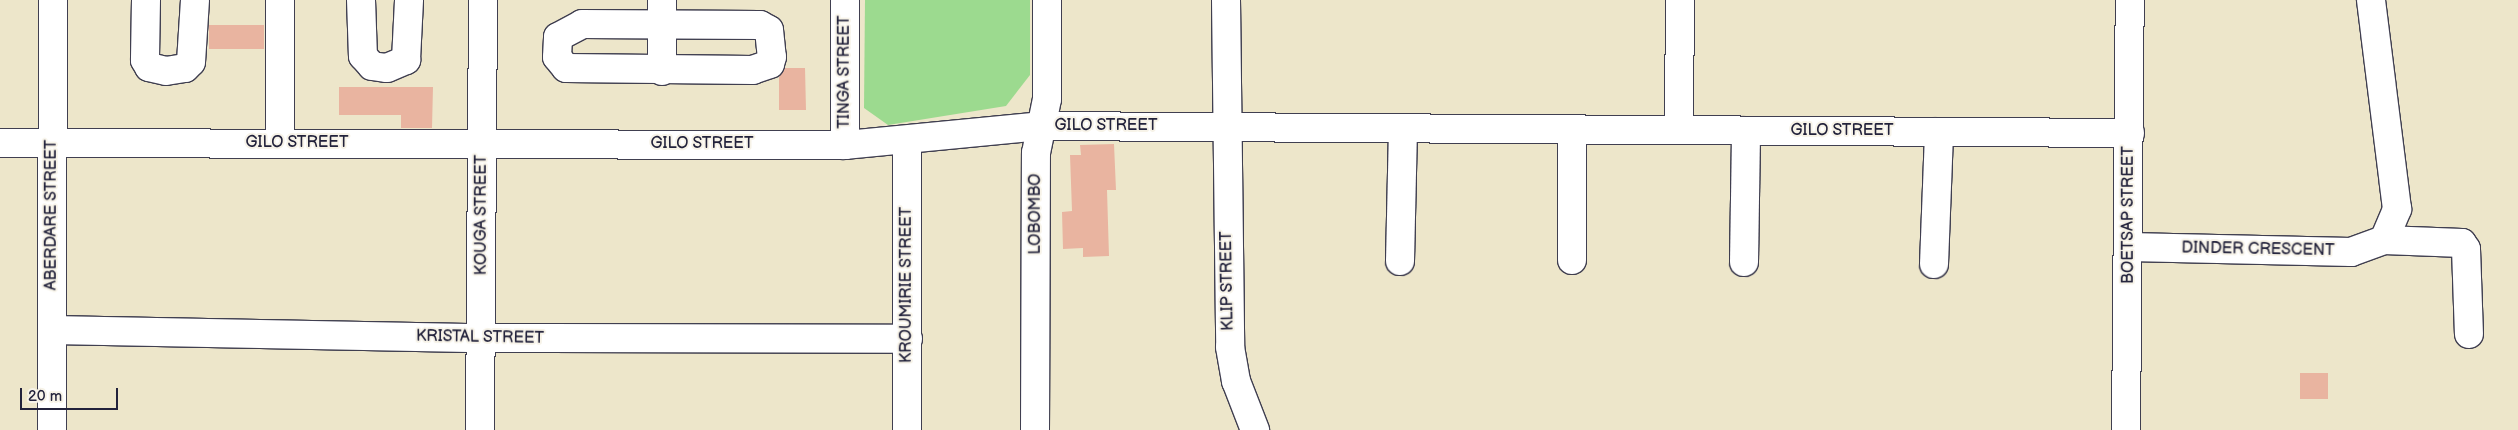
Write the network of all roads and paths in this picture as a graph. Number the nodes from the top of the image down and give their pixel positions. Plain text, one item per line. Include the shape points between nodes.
1 (53, 0) edge
2 (146, 0) edge
3 (195, 0) edge
4 (280, 0) edge
5 (361, 0) edge
6 (409, 0) edge
7 (483, 0) edge
8 (845, 0) edge
9 (1047, 0) edge
10 (1226, 0) edge
11 (1680, 0) edge
12 (2130, 0) edge
13 (2371, 0) edge
14 (662, 13) edge
15 (662, 71) junction
16 (1042, 126) junction
17 (1226, 127) junction
18 (1403, 128) junction
19 (1572, 130) junction
20 (1679, 130) junction
21 (1746, 131) junction
22 (1938, 132) junction
23 (2130, 133) junction
24 (906, 140) junction
25 (52, 142) junction
26 (0, 143) edge
27 (280, 143) junction
28 (482, 144) junction
29 (845, 145) junction
30 (2384, 240) junction
31 (2129, 247) junction
32 (1572, 260) dead end
33 (1400, 262) dead end
34 (1744, 262) dead end
35 (1934, 264) dead end
36 (52, 330) junction
37 (2469, 334) dead end
38 (481, 338) junction
39 (908, 339) junction
40 (52, 430) edge
41 (480, 430) edge
42 (907, 430) edge
43 (1035, 430) edge
44 (1255, 430) edge
45 (2126, 430) edge

1 - 25 street, ABERDARE STREET
2 - 3 street via 145,60 148,67 166,71 185,68 191,62
4 - 27 street
5 - 6 street via 363,56 372,66 387,68 406,60
7 - 28 street, KOUGA STREET
8 - 29 street, TINGA STREET
9 - 16 street, LOBOMBO via 1047,99
10 - 17 street, KLIP STREET
11 - 20 street
12 - 23 street, BOETSAP STREET
13 - 30 street via 2397,209
14 - 15 street
14 - 15 street via 572,26 558,37 556,47 566,68
14 - 15 street via 760,25 769,30 773,48 770,64 763,68
16 - 17 street, GILO STREET
16 - 24 street, GILO STREET
16 - 43 street, LOBOMBO via 1036,153
17 - 18 street, GILO STREET
17 - 44 street, KLIP STREET via 1230,347 1236,381
18 - 19 street, GILO STREET
18 - 33 street
19 - 20 street, GILO STREET
19 - 32 street
20 - 21 street, GILO STREET
21 - 22 street, GILO STREET
21 - 34 street
22 - 23 street, GILO STREET
22 - 35 street
23 - 31 street, BOETSAP STREET
24 - 29 street, GILO STREET
24 - 39 street, KROUMIRIE STREET
25 - 26 street, GILO STREET
25 - 27 street, GILO STREET
25 - 36 street, ABERDARE STREET
27 - 28 street, GILO STREET
28 - 29 street, GILO STREET
28 - 38 street, KOUGA STREET
30 - 31 street, DINDER CRESCENT via 2351,252
30 - 37 street, DINDER CRESCENT via 2462,243
31 - 45 street, BOETSAP STREET
36 - 38 street, KRISTAL STREET
36 - 40 street, ABERDARE STREET
38 - 39 street, KRISTAL STREET
38 - 41 street, KOUGA STREET
39 - 42 street, KROUMIRIE STREET

